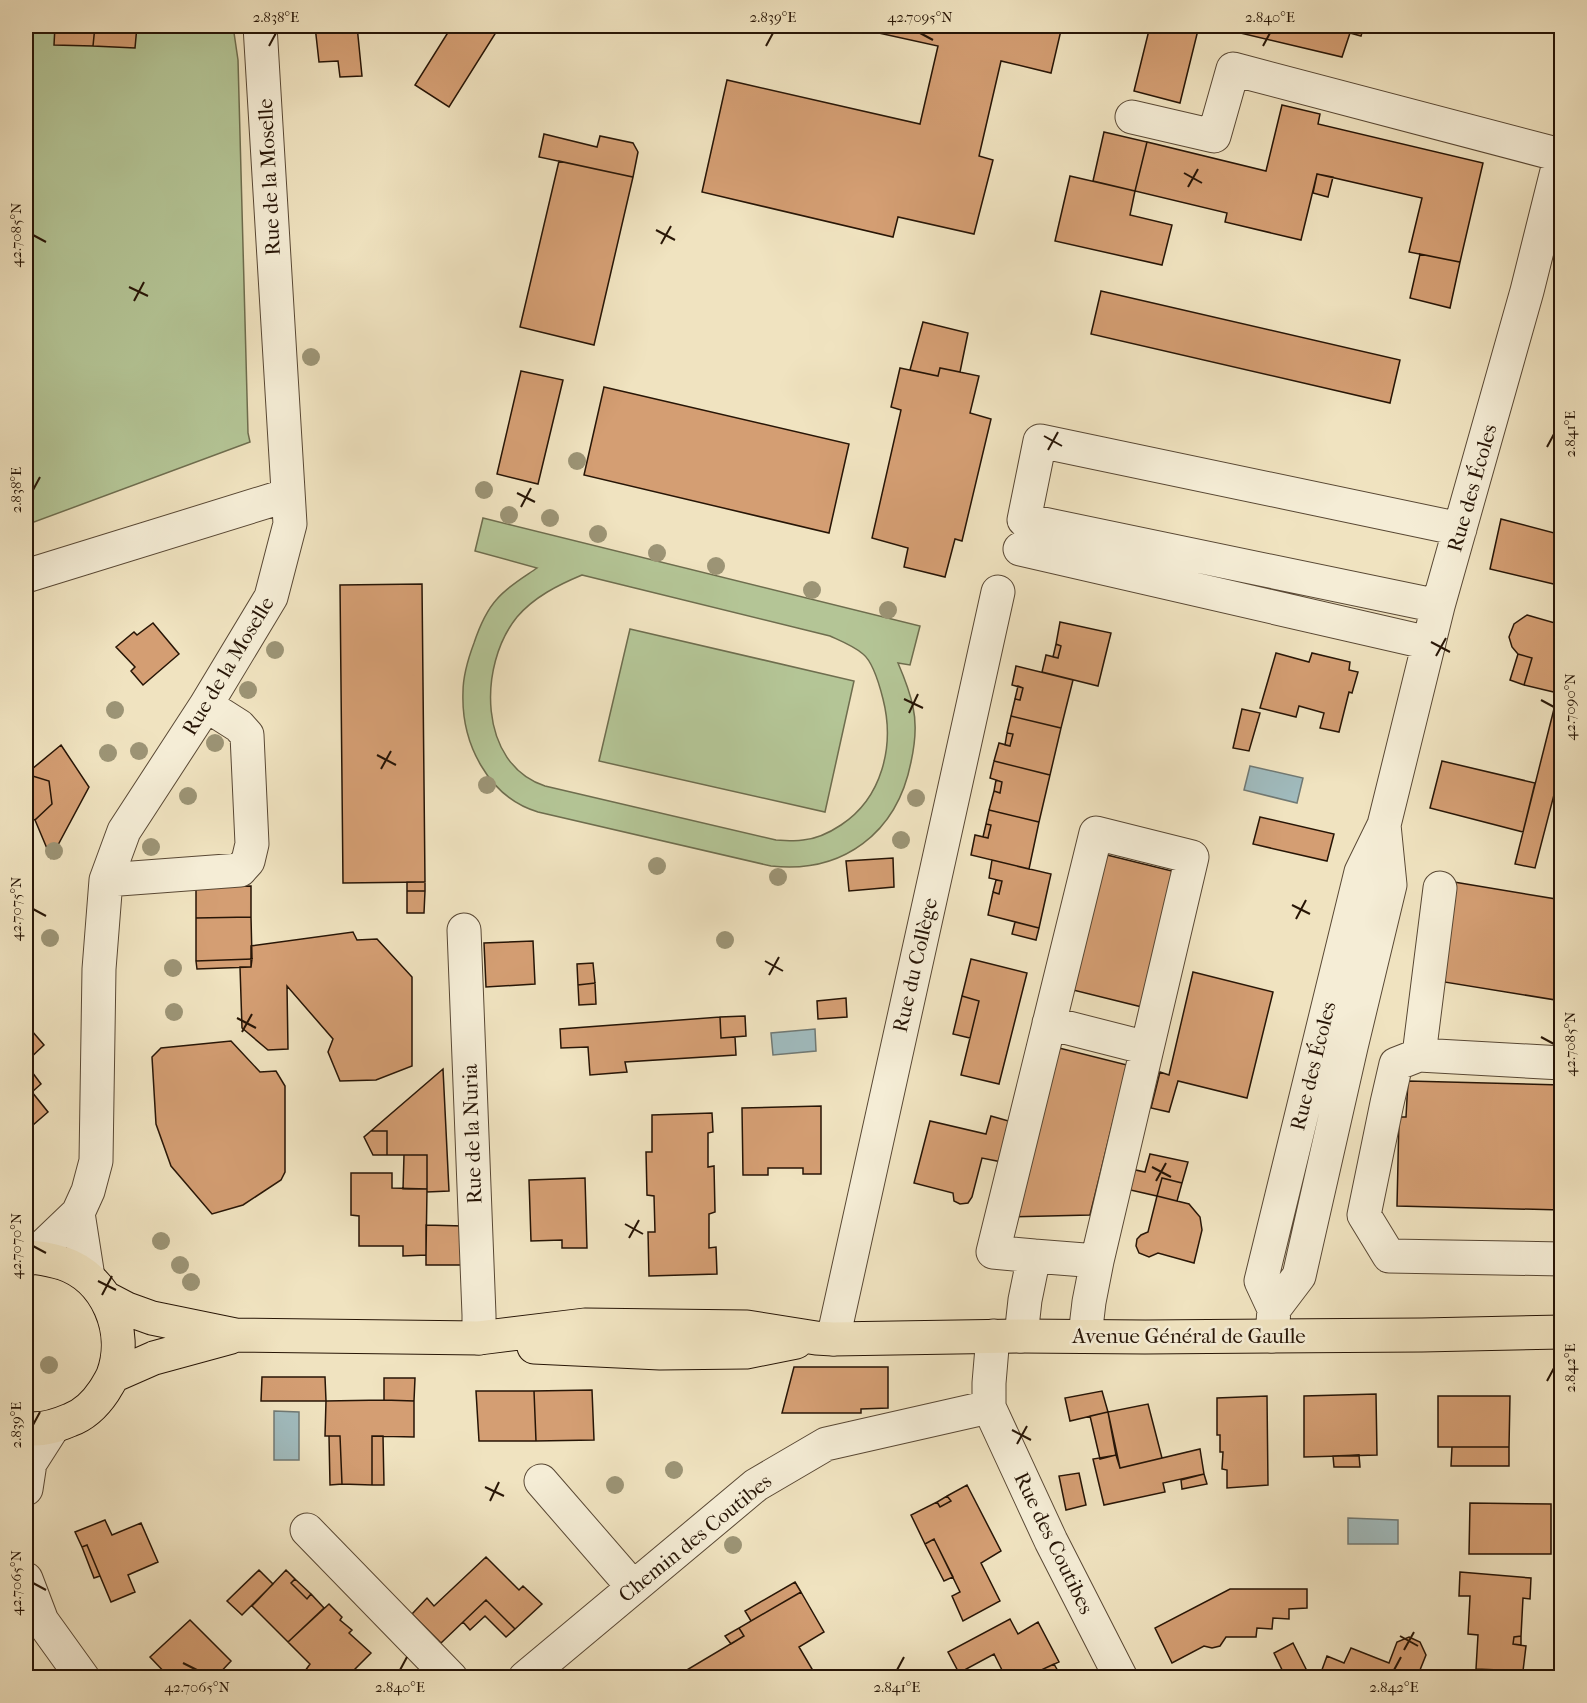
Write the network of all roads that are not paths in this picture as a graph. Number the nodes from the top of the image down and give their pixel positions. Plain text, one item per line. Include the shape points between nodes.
1 (260, 26) edge
2 (1132, 117) dead end
3 (1560, 161) edge
4 (1548, 263) edge
5 (288, 495) junction
6 (1460, 529) junction
7 (1020, 549) dead end
8 (26, 576) edge
9 (998, 592) dead end
10 (1438, 606) junction
11 (1429, 643) junction
12 (206, 705) junction
13 (1384, 825) junction
14 (106, 880) junction
15 (1440, 888) dead end
16 (464, 930) dead end
17 (1049, 1023) junction
18 (1350, 1047) junction
19 (1147, 1048) junction
20 (1408, 1060) junction
21 (1562, 1063) edge
22 (78, 1213) junction
23 (1034, 1256) junction
24 (28, 1258) edge
25 (1562, 1259) edge
26 (1097, 1261) junction
27 (97, 1288) junction
28 (1273, 1322) junction
29 (1562, 1332) edge
30 (235, 1335) junction
31 (1007, 1336) junction
32 (1085, 1336) junction
33 (479, 1338) junction
34 (824, 1338) junction
35 (113, 1376) junction
36 (989, 1407) junction
37 (39, 1427) edge
38 (541, 1481) dead end
39 (26, 1489) edge
40 (307, 1530) dead end
41 (26, 1579) edge
42 (633, 1587) junction
43 (83, 1677) edge
44 (452, 1677) edge
45 (525, 1677) edge
46 (1121, 1677) edge

1 - 5 street, Rue de la Moselle
2 - 3 street via 1214,136 1233,69
3 - 4 street, Rue des Écoles
4 - 6 street, Rue des Écoles
5 - 8 street
5 - 12 street, Rue de la Moselle via 290,524 271,597
6 - 10 street, Rue des Écoles
6 - 10 street via 1040,441 1024,520
7 - 11 street
9 - 34 street, Rue du Collège
10 - 11 street, Rue des Écoles
11 - 13 street, Rue des Écoles
12 - 14 street, Rue de la Moselle via 124,831
12 - 14 street via 247,735 252,844 249,861 240,870
13 - 18 street, Rue des Écoles via 1390,885
13 - 28 street, Rue des Écoles via 1361,872 1261,1281
14 - 22 street, Rue de la Moselle via 99,969 96,1161
15 - 20 street
16 - 33 street, Rue de la Nuria
17 - 19 street
17 - 19 street via 1096,834 1192,857
17 - 23 street via 993,1252
18 - 20 street
18 - 28 street, Rue des Écoles via 1299,1276
19 - 26 street
20 - 21 street
20 - 25 street via 1364,1215 1389,1256
22 - 24 street, Rue de la Moselle
22 - 27 street
23 - 26 street
23 - 31 street, Rue des Coutibes via 1025,1300
24 - 27 main road, Avenue Général de Gaulle via 71,1266
26 - 32 street
27 - 30 main road, Avenue Général de Gaulle via 127,1309 152,1318
27 - 35 main road via 117,1322 119,1350
28 - 29 main road, Avenue Général de Gaulle via 1422,1335
28 - 32 main road, Avenue Général de Gaulle via 1145,1337
30 - 33 main road, Avenue Général de Gaulle
30 - 35 main road, Avenue Général de Gaulle via 154,1358
31 - 32 main road, Avenue Général de Gaulle
31 - 34 main road, Avenue Général de Gaulle
31 - 36 street, Rue des Coutibes via 989,1383
33 - 34 main road, Avenue Général de Gaulle via 522,1347 660,1353 746,1352
35 - 37 main road via 99,1399 79,1417
36 - 42 street, Chemin des Coutibes via 826,1444 756,1485
36 - 46 street, Rue des Coutibes via 1051,1541
37 - 39 street
38 - 42 street
40 - 44 street
41 - 43 street via 42,1621
42 - 45 street, Chemin des Coutibes

